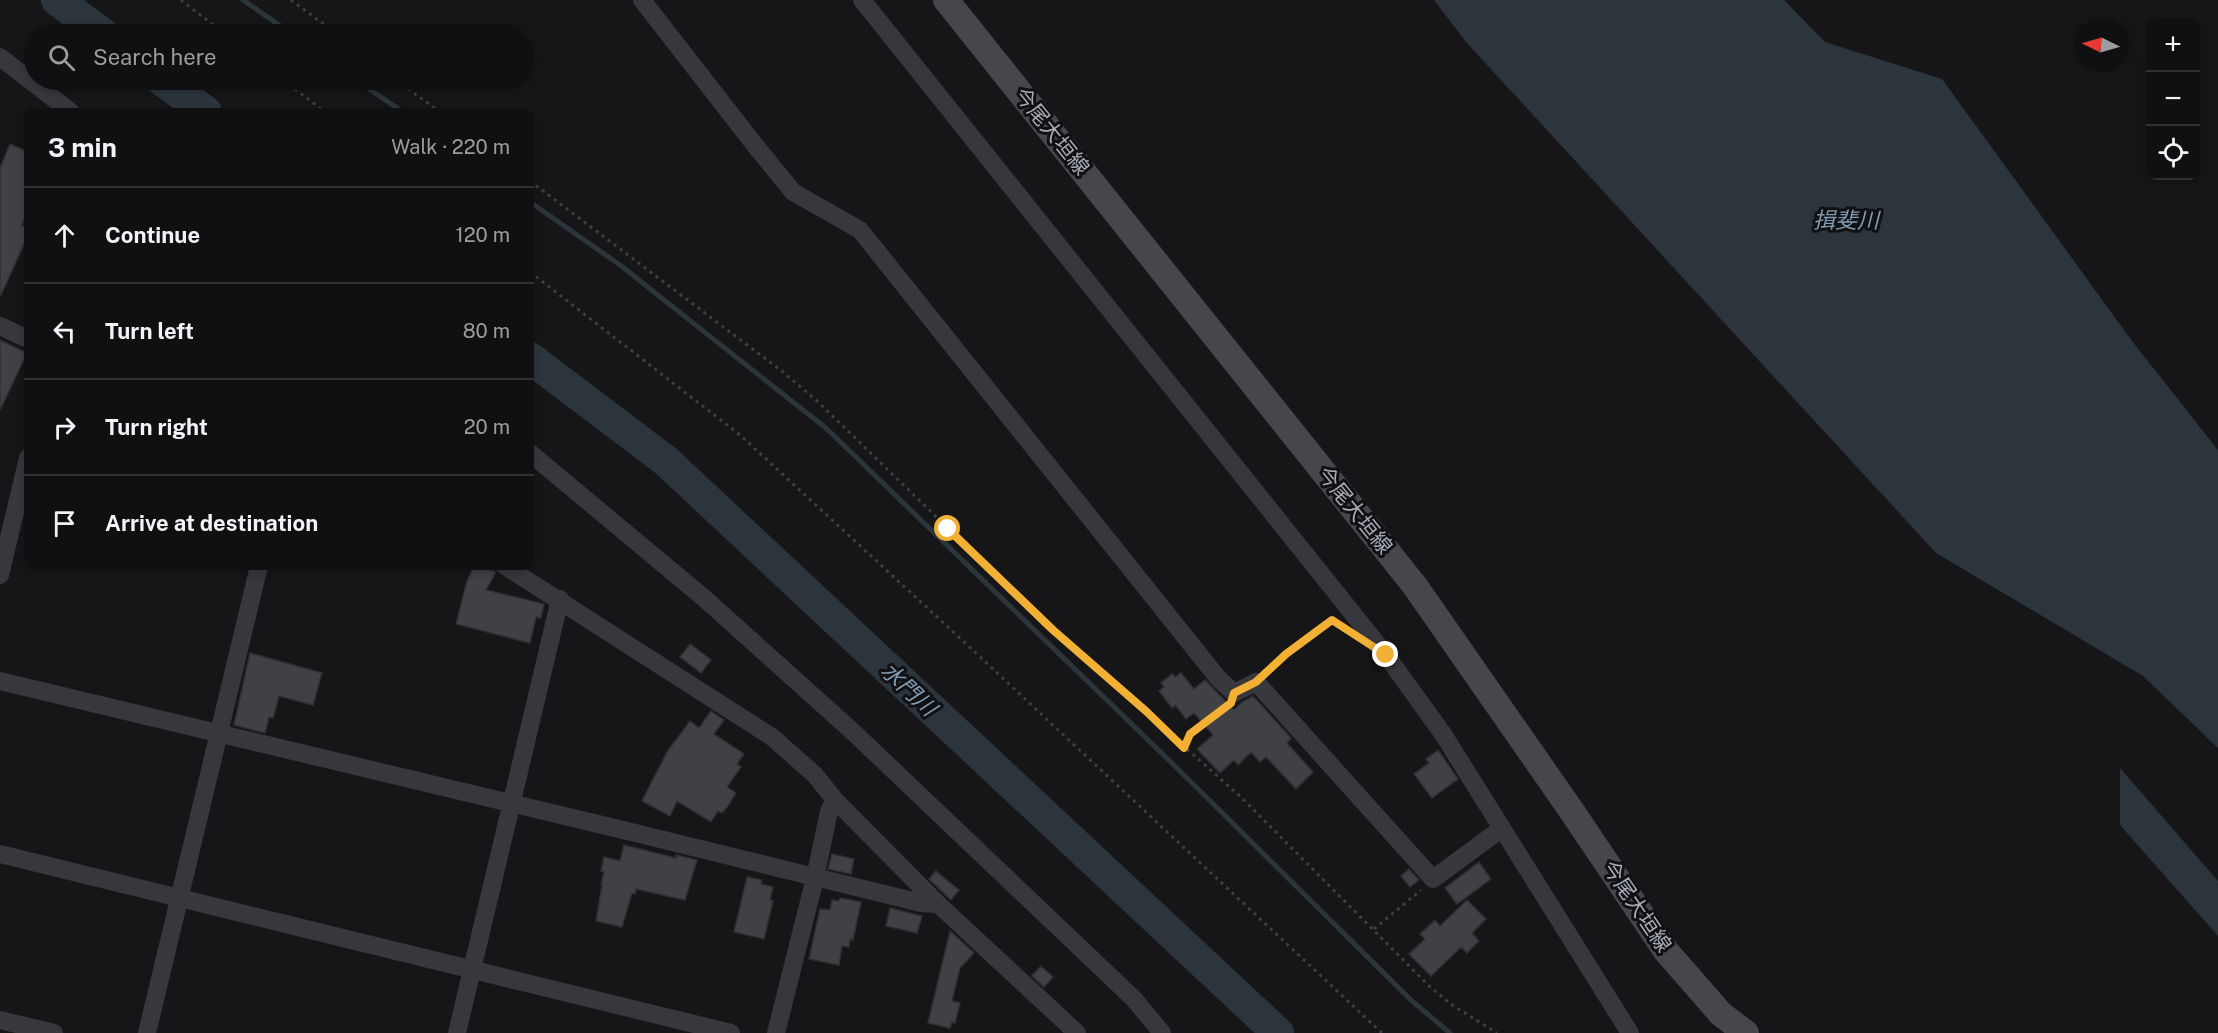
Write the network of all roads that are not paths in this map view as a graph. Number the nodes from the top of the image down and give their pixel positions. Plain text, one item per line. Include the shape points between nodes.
1 (642, 0) edge
2 (862, 0) edge
3 (946, 0) edge
4 (0, 57) edge
5 (24, 76) edge
6 (43, 90) edge
7 (66, 108) edge
8 (0, 326) edge
9 (24, 337) edge
10 (534, 456) edge
11 (24, 468) edge
12 (7, 513) edge
13 (258, 570) edge
14 (512, 570) edge
15 (0, 575) edge
16 (560, 599) junction
17 (0, 681) edge
18 (219, 734) junction
19 (835, 800) junction
20 (511, 802) junction
21 (1501, 829) junction
22 (0, 854) edge
23 (815, 878) junction
24 (180, 897) junction
25 (938, 904) junction
26 (472, 970) junction
27 (0, 1020) edge
28 (54, 1033) edge
29 (147, 1033) edge
30 (457, 1033) edge
31 (732, 1033) edge
32 (776, 1033) edge
33 (1077, 1033) edge
34 (1162, 1033) edge
35 (1630, 1033) edge
36 (1746, 1033) edge

1 - 21 street via 793,192 860,230 1211,670 1234,693 1256,682 1433,879
2 - 21 street via 1386,655 1443,734
3 - 36 main road, 今尾大垣線 via 1415,585 1666,951 1721,1014
4 - 5 street
6 - 7 street
8 - 9 street
10 - 34 street via 704,598 851,730 1134,999
11 - 12 street
12 - 15 street
13 - 18 street
14 - 16 street
16 - 19 street via 772,737 815,775
16 - 20 street
17 - 18 street
18 - 20 street
18 - 24 street
19 - 23 street
19 - 25 street
20 - 23 street
20 - 26 street
21 - 35 street
22 - 24 street
23 - 25 street
23 - 32 street
24 - 26 street
24 - 29 street
25 - 33 street
26 - 30 street
26 - 31 street
27 - 28 street

